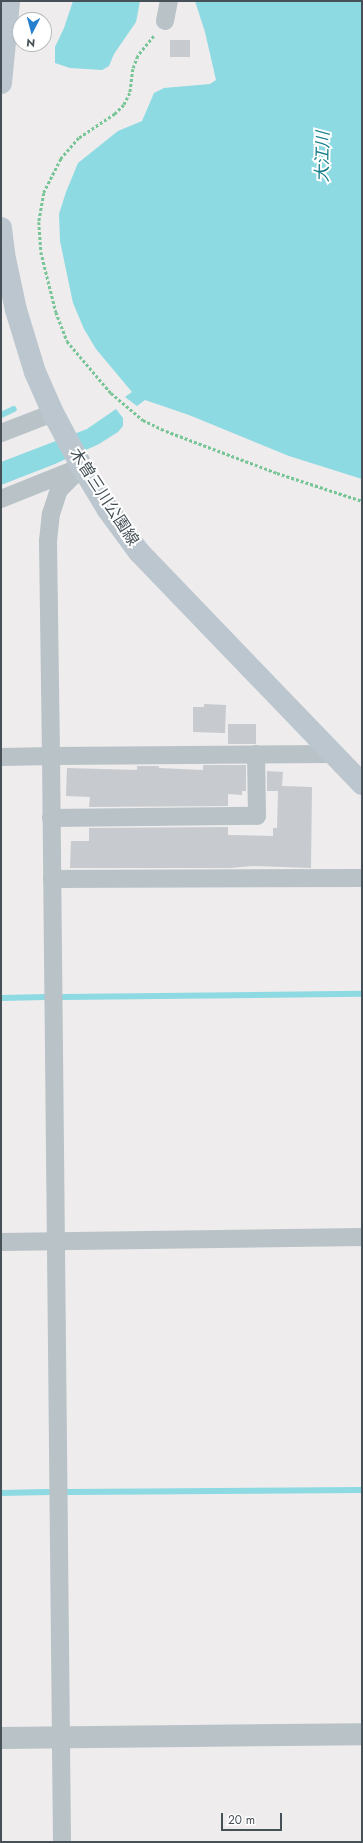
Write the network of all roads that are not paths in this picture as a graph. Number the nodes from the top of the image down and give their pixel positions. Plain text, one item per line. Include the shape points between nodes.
1 (9, 1) edge
2 (169, 1) edge
3 (165, 21) road end
4 (1, 83) edge
5 (1, 228) edge
6 (58, 422) junction
7 (21, 426) junction
8 (1, 433) edge
9 (1, 444) edge
10 (80, 463) junction
11 (1, 499) edge
12 (256, 754) junction
13 (333, 754) junction
14 (51, 756) junction
15 (1, 757) edge
16 (362, 784) edge
17 (51, 818) junction
18 (362, 878) edge
19 (52, 879) junction
20 (362, 1237) edge
21 (1, 1242) edge
22 (56, 1242) junction
23 (362, 1734) edge
24 (61, 1737) junction
25 (1, 1738) edge
26 (62, 1842) edge

1 - 4 main road
2 - 3 street
5 - 6 main road, 木曽三川公園線 via 16,310 36,372
6 - 7 street
6 - 10 main road, 木曽三川公園線
7 - 8 street
7 - 9 street via 10,441
10 - 11 street
10 - 13 main road, 木曽三川公園線 via 108,510 139,552
10 - 14 street via 59,490 51,514 48,541
12 - 13 street
12 - 14 street
12 - 17 street via 257,816
13 - 16 main road, 木曽三川公園線
14 - 15 street
14 - 17 street
17 - 19 street
18 - 19 street
19 - 22 street
20 - 22 street
21 - 22 street
22 - 24 street
23 - 24 street
24 - 25 street
24 - 26 street

